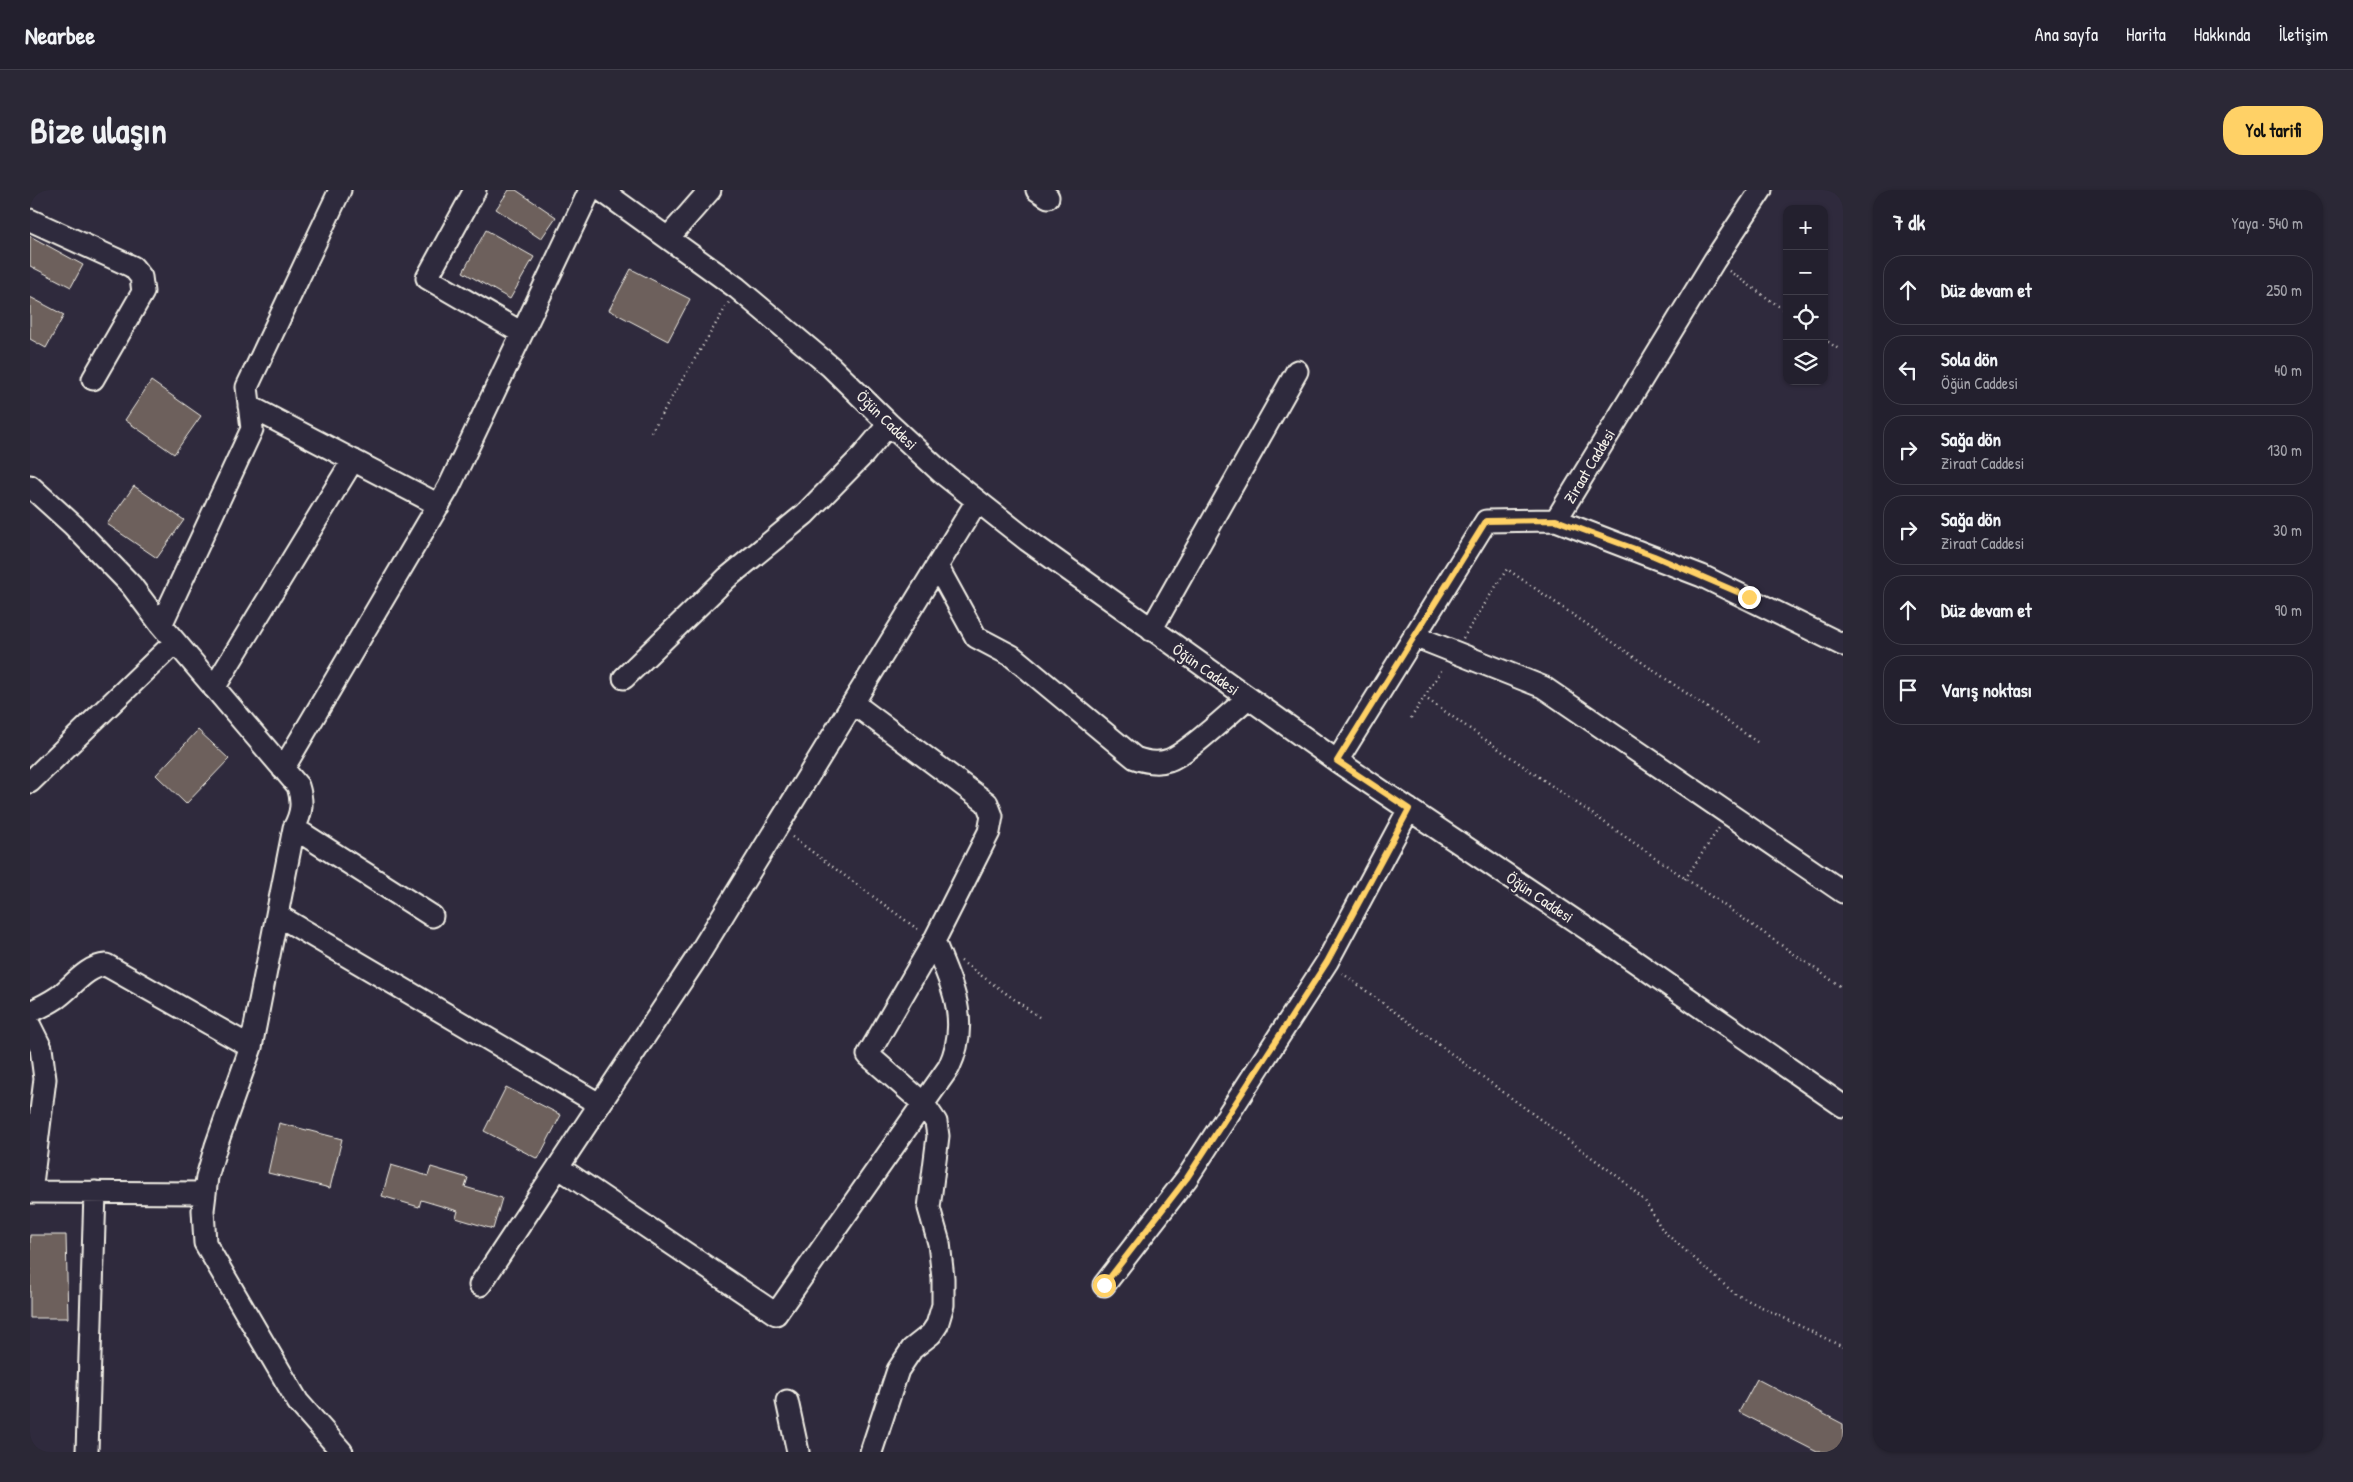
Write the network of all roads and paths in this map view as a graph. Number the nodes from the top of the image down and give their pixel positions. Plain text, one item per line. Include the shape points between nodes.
1 (340, 190) edge
2 (475, 190) edge
3 (590, 190) edge
4 (600, 190) edge
5 (710, 190) edge
6 (1761, 190) edge
7 (30, 220) edge
8 (668, 238) junction
9 (1714, 261) junction
10 (738, 288) junction
11 (1783, 309) edge
12 (522, 333) junction
13 (1825, 340) edge
14 (1840, 350) dead end
15 (1297, 371) dead end
16 (93, 379) dead end
17 (249, 406) junction
18 (889, 424) junction
19 (651, 432) dead end
20 (353, 460) junction
21 (30, 486) edge
22 (977, 501) junction
23 (439, 505) junction
24 (1556, 520) junction
25 (937, 566) junction
26 (161, 625) junction
27 (1150, 630) junction
28 (1414, 636) junction
29 (175, 642) junction
30 (1843, 645) edge
31 (1453, 652) junction
32 (624, 678) dead end
33 (214, 688) junction
34 (1424, 697) junction
35 (1248, 698) junction
36 (853, 703) junction
37 (1411, 718) dead end
38 (1757, 742) dead end
39 (1337, 761) junction
40 (283, 769) junction
41 (30, 782) edge
42 (1409, 809) junction
43 (1728, 814) junction
44 (777, 826) junction
45 (294, 828) junction
46 (1685, 879) junction
47 (1843, 892) edge
48 (278, 916) junction
49 (432, 916) dead end
50 (934, 941) junction
51 (958, 958) dead end
52 (1327, 962) junction
53 (1843, 988) edge
54 (30, 1012) edge
55 (1039, 1017) dead end
56 (30, 1026) edge
57 (251, 1047) junction
58 (923, 1103) junction
59 (599, 1104) junction
60 (1843, 1106) edge
61 (558, 1167) junction
62 (31, 1192) edge
63 (95, 1192) junction
64 (204, 1193) junction
65 (480, 1285) dead end
66 (1104, 1285) dead end
67 (1843, 1347) edge
68 (787, 1401) dead end
69 (88, 1452) edge
70 (342, 1452) edge
71 (798, 1452) edge
72 (871, 1452) edge

1 - 17 street via 247,386
2 - 12 street via 427,278
3 - 12 street
4 - 8 street, Öğün Caddesi
5 - 8 street
6 - 9 street, Ziraat Caddesi
7 - 16 street via 133,267 141,277 143,292
8 - 10 street, Öğün Caddesi
9 - 11 path
9 - 24 street, Ziraat Caddesi
10 - 18 street, Öğün Caddesi via 832,366
10 - 19 path
12 - 23 street
13 - 14 path
15 - 27 street
17 - 20 street
17 - 26 street via 252,428
18 - 22 street, Öğün Caddesi
18 - 32 street via 828,491 780,536 727,578
20 - 23 street
20 - 33 street
21 - 26 street via 102,554
22 - 25 street
22 - 27 street, Öğün Caddesi
23 - 40 street
24 - 28 street, Ziraat Caddesi via 1486,521
24 - 30 street via 1702,576
25 - 35 street via 976,637 1012,656 1135,758 1160,762 1177,756
25 - 36 street
26 - 29 street
27 - 35 street, Öğün Caddesi
28 - 31 street
28 - 39 street, Ziraat Caddesi
29 - 33 street
29 - 41 street
31 - 34 path
31 - 38 path via 1507,569
31 - 43 street via 1543,687
33 - 40 street
34 - 37 path
34 - 46 path
35 - 39 street, Öğün Caddesi
36 - 44 street
36 - 50 street via 987,803 990,809 992,822 989,832
39 - 42 street, Öğün Caddesi
40 - 45 street via 298,786 301,796 301,816
42 - 52 street
42 - 60 street, Öğün Caddesi
43 - 46 path
43 - 47 street
44 - 50 path
44 - 59 street via 696,959
45 - 48 street
45 - 49 street
46 - 53 path
48 - 57 street
48 - 59 street
50 - 58 street via 953,988 959,1012 959,1030 951,1061
50 - 58 street via 868,1055
51 - 55 path
52 - 66 street via 1187,1178
52 - 67 path via 1621,1179 1645,1201 1663,1232 1735,1294
54 - 57 street via 56,999 98,965 106,965
56 - 62 street via 41,1048 45,1079
57 - 64 street via 211,1161
58 - 61 street via 776,1314
58 - 72 street via 933,1115 938,1129 929,1208 942,1261 943,1305 931,1334 912,1349 898,1370
59 - 61 street
61 - 65 street
62 - 63 street
63 - 64 street
63 - 69 street
64 - 70 street via 205,1243 298,1402
68 - 71 street

